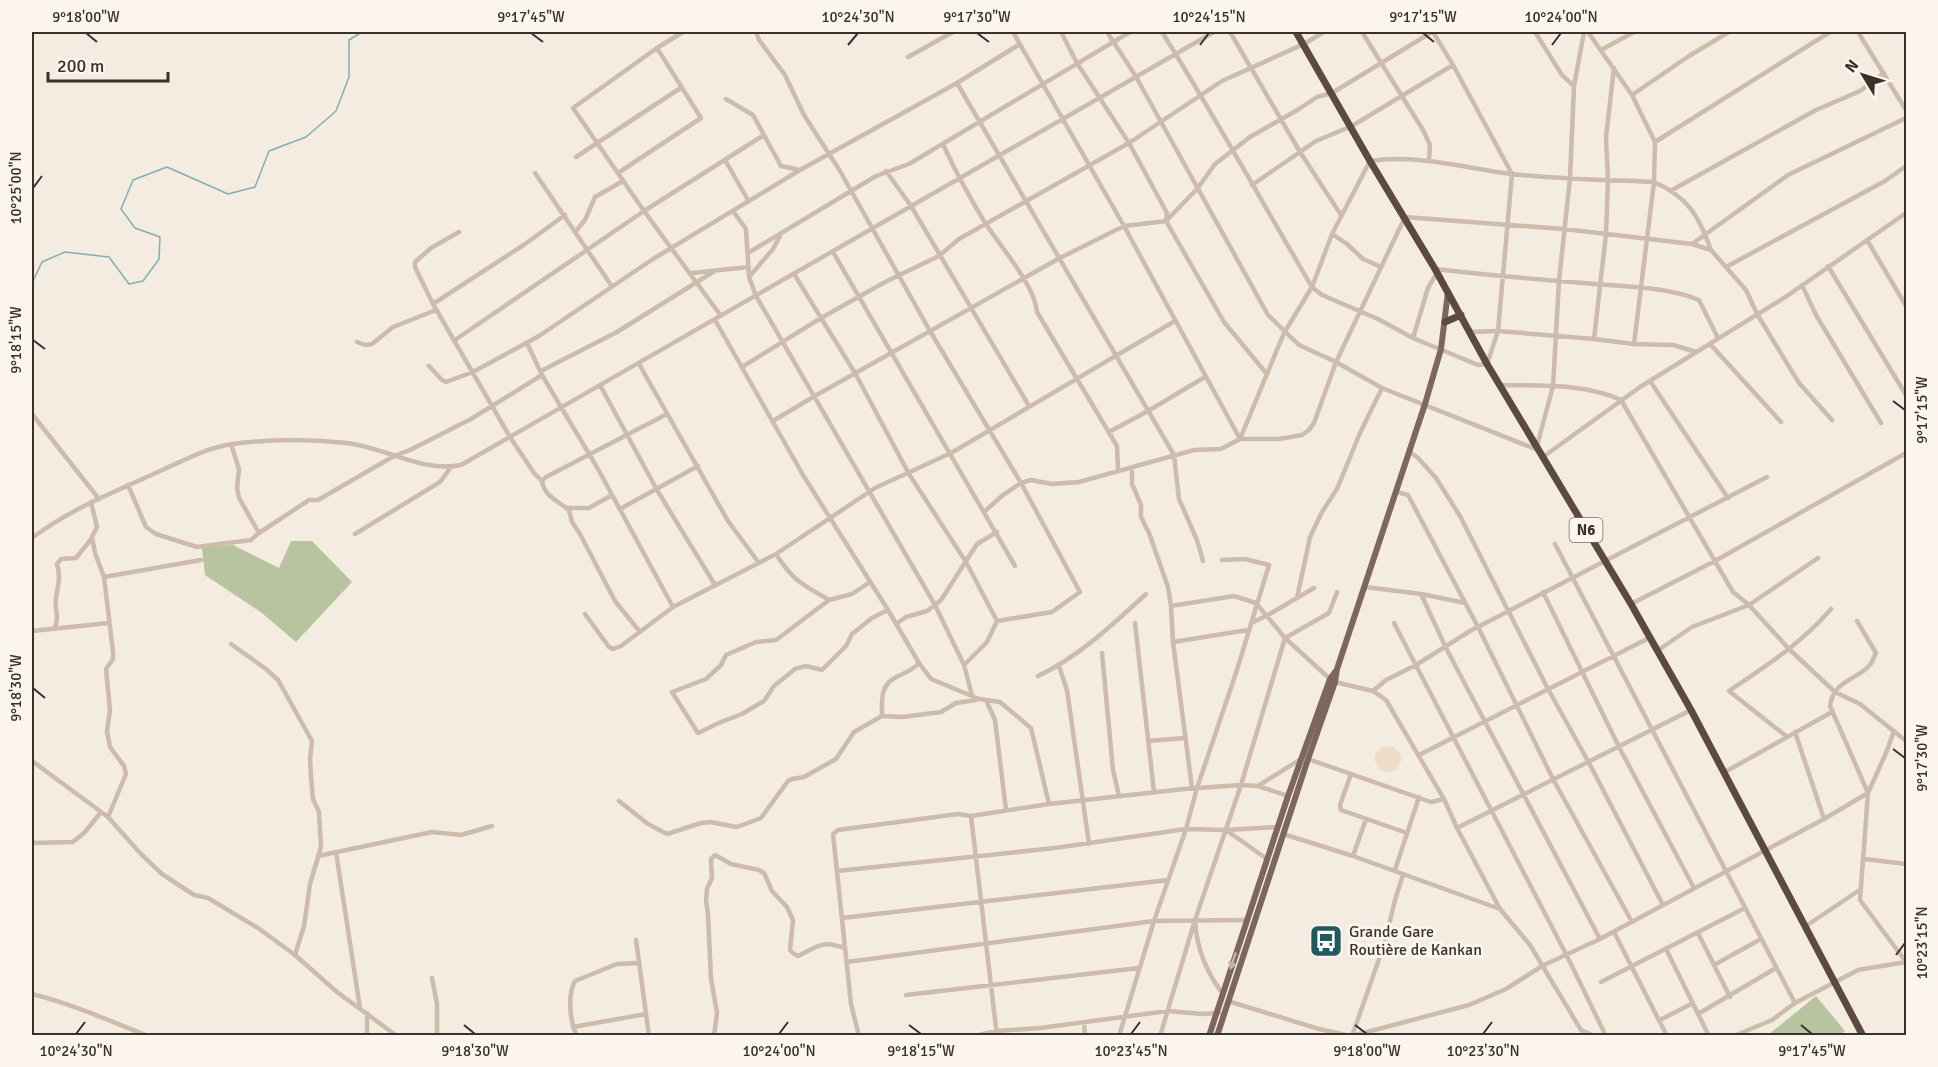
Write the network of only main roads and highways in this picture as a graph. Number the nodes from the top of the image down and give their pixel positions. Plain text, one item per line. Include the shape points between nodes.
1 (1296, 32) edge
2 (1448, 292) junction
3 (1461, 315) junction
4 (1445, 322) junction
5 (1304, 759) junction
6 (1209, 1035) edge
7 (1217, 1035) edge
8 (1863, 1035) edge

1 - 2 highway, N6
2 - 3 highway, N6
2 - 4 main road
3 - 4 highway
3 - 8 highway, N6 via 1691,710
4 - 5 main road via 1441,350 1410,452
5 -> 6 main road via 1288,796
5 - 7 main road

